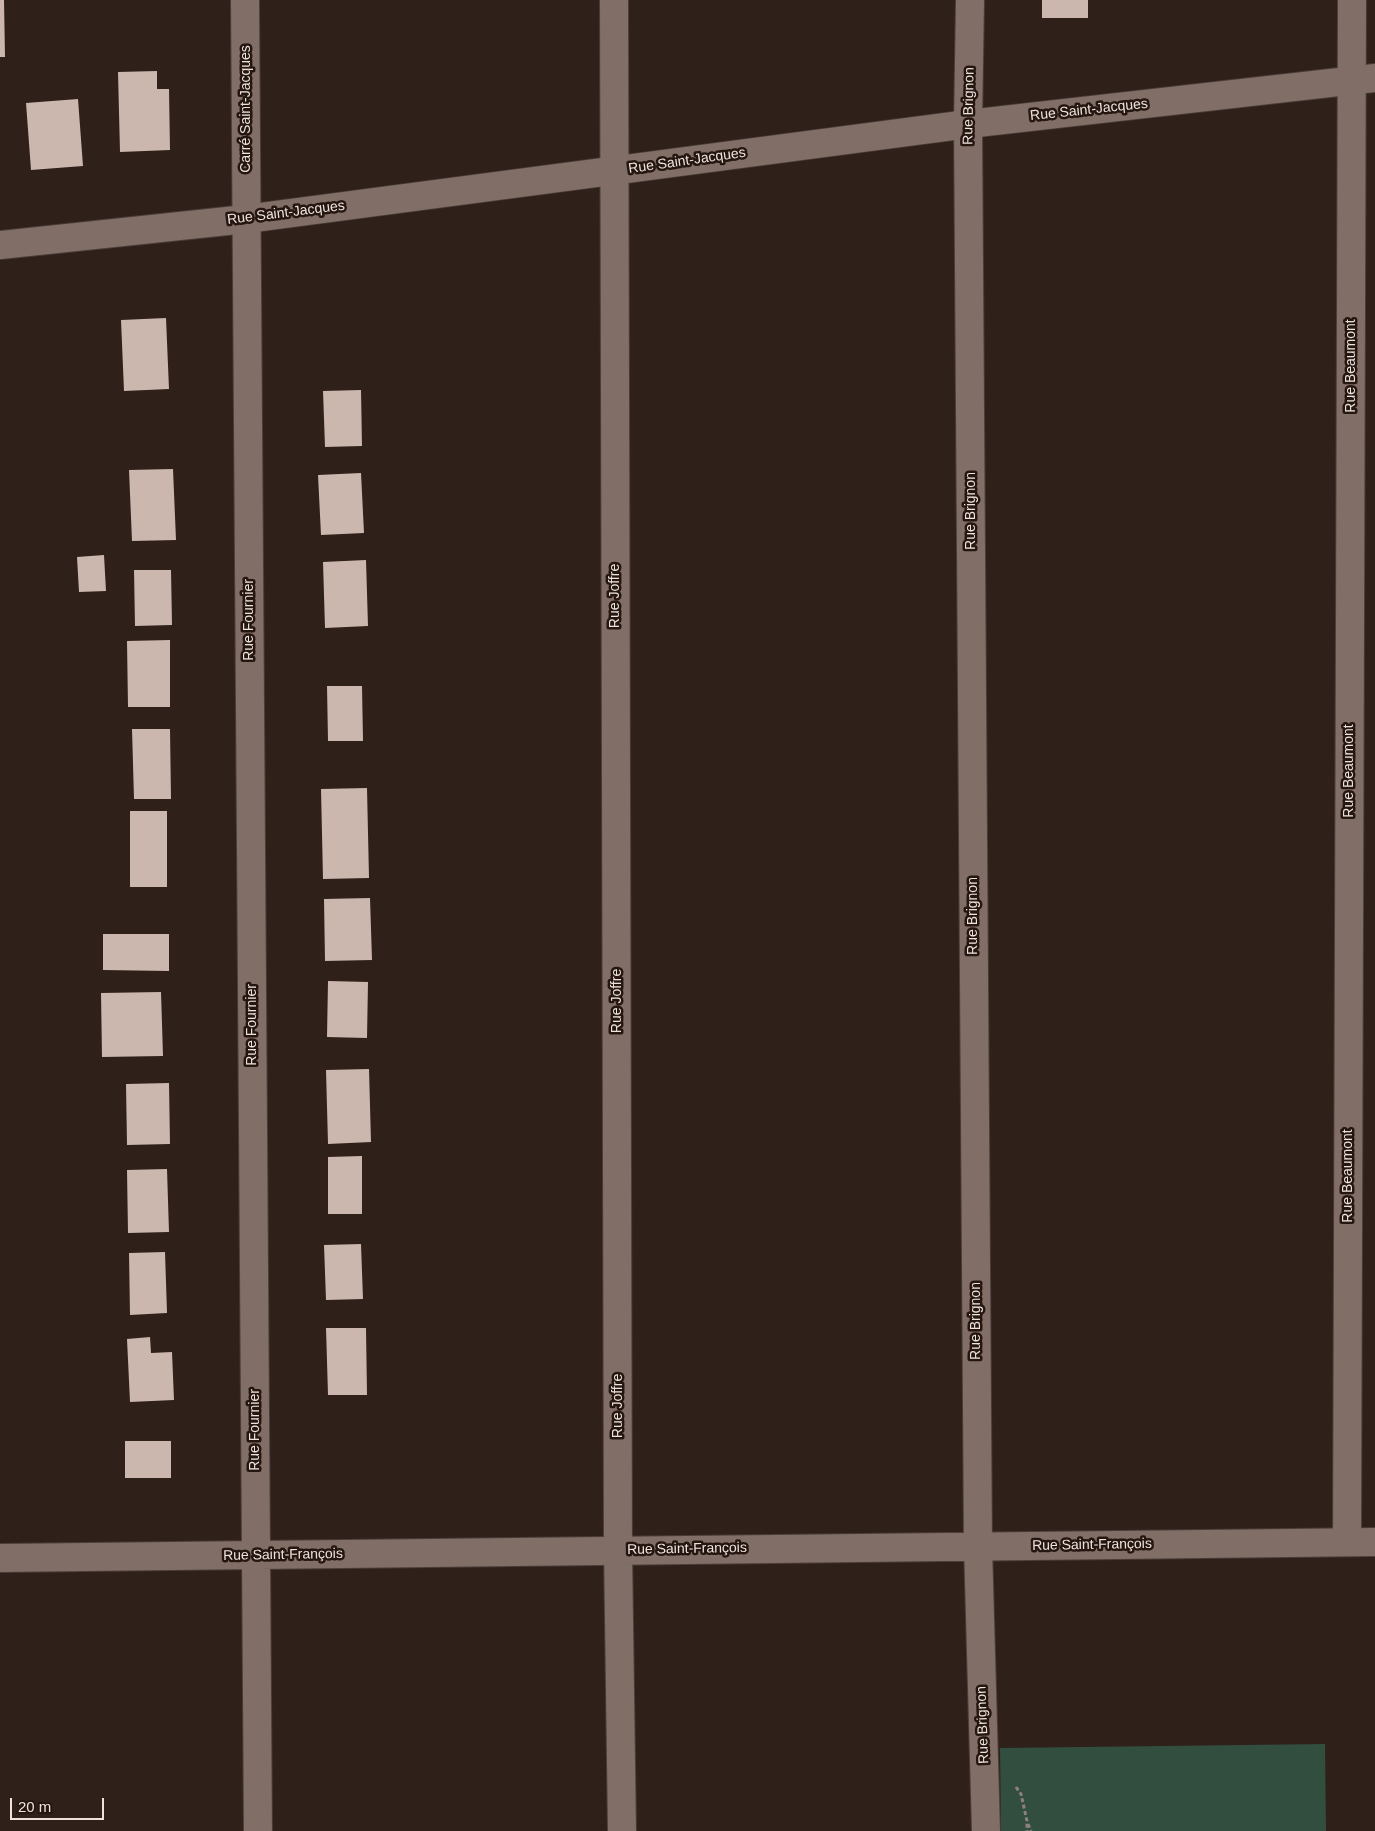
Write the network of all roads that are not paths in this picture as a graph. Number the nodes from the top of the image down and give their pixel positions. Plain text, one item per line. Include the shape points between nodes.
1 (245, 0) edge
2 (614, 0) edge
3 (970, 0) edge
4 (1352, 0) edge
5 (1363, 79) edge
6 (968, 124) junction
7 (614, 171) junction
8 (246, 219) junction
9 (0, 245) edge
10 (1346, 1542) junction
11 (1375, 1542) edge
12 (978, 1546) junction
13 (618, 1550) junction
14 (256, 1556) junction
15 (0, 1558) edge
16 (258, 1831) edge
17 (622, 1831) edge
18 (986, 1831) edge

1 - 8 street, Carré Saint-Jacques
2 - 7 street
3 - 6 street, Rue Brignon
4 - 5 street, Rue Beaumont
5 - 6 street, Rue Saint-Jacques
5 - 10 street, Rue Beaumont
6 - 7 street, Rue Saint-Jacques
6 - 12 street, Rue Brignon
7 - 8 street, Rue Saint-Jacques
7 - 13 street, Rue Joffre
8 - 9 street, Rue Saint-Jacques
8 - 14 street, Rue Fournier
10 - 11 street, Rue Saint-François
10 - 12 street, Rue Saint-François
12 - 13 street, Rue Saint-François
12 - 18 street, Rue Brignon
13 - 14 street, Rue Saint-François
13 - 17 street, Rue Joffre
14 - 15 street, Rue Saint-François
14 - 16 street, Rue Fournier

